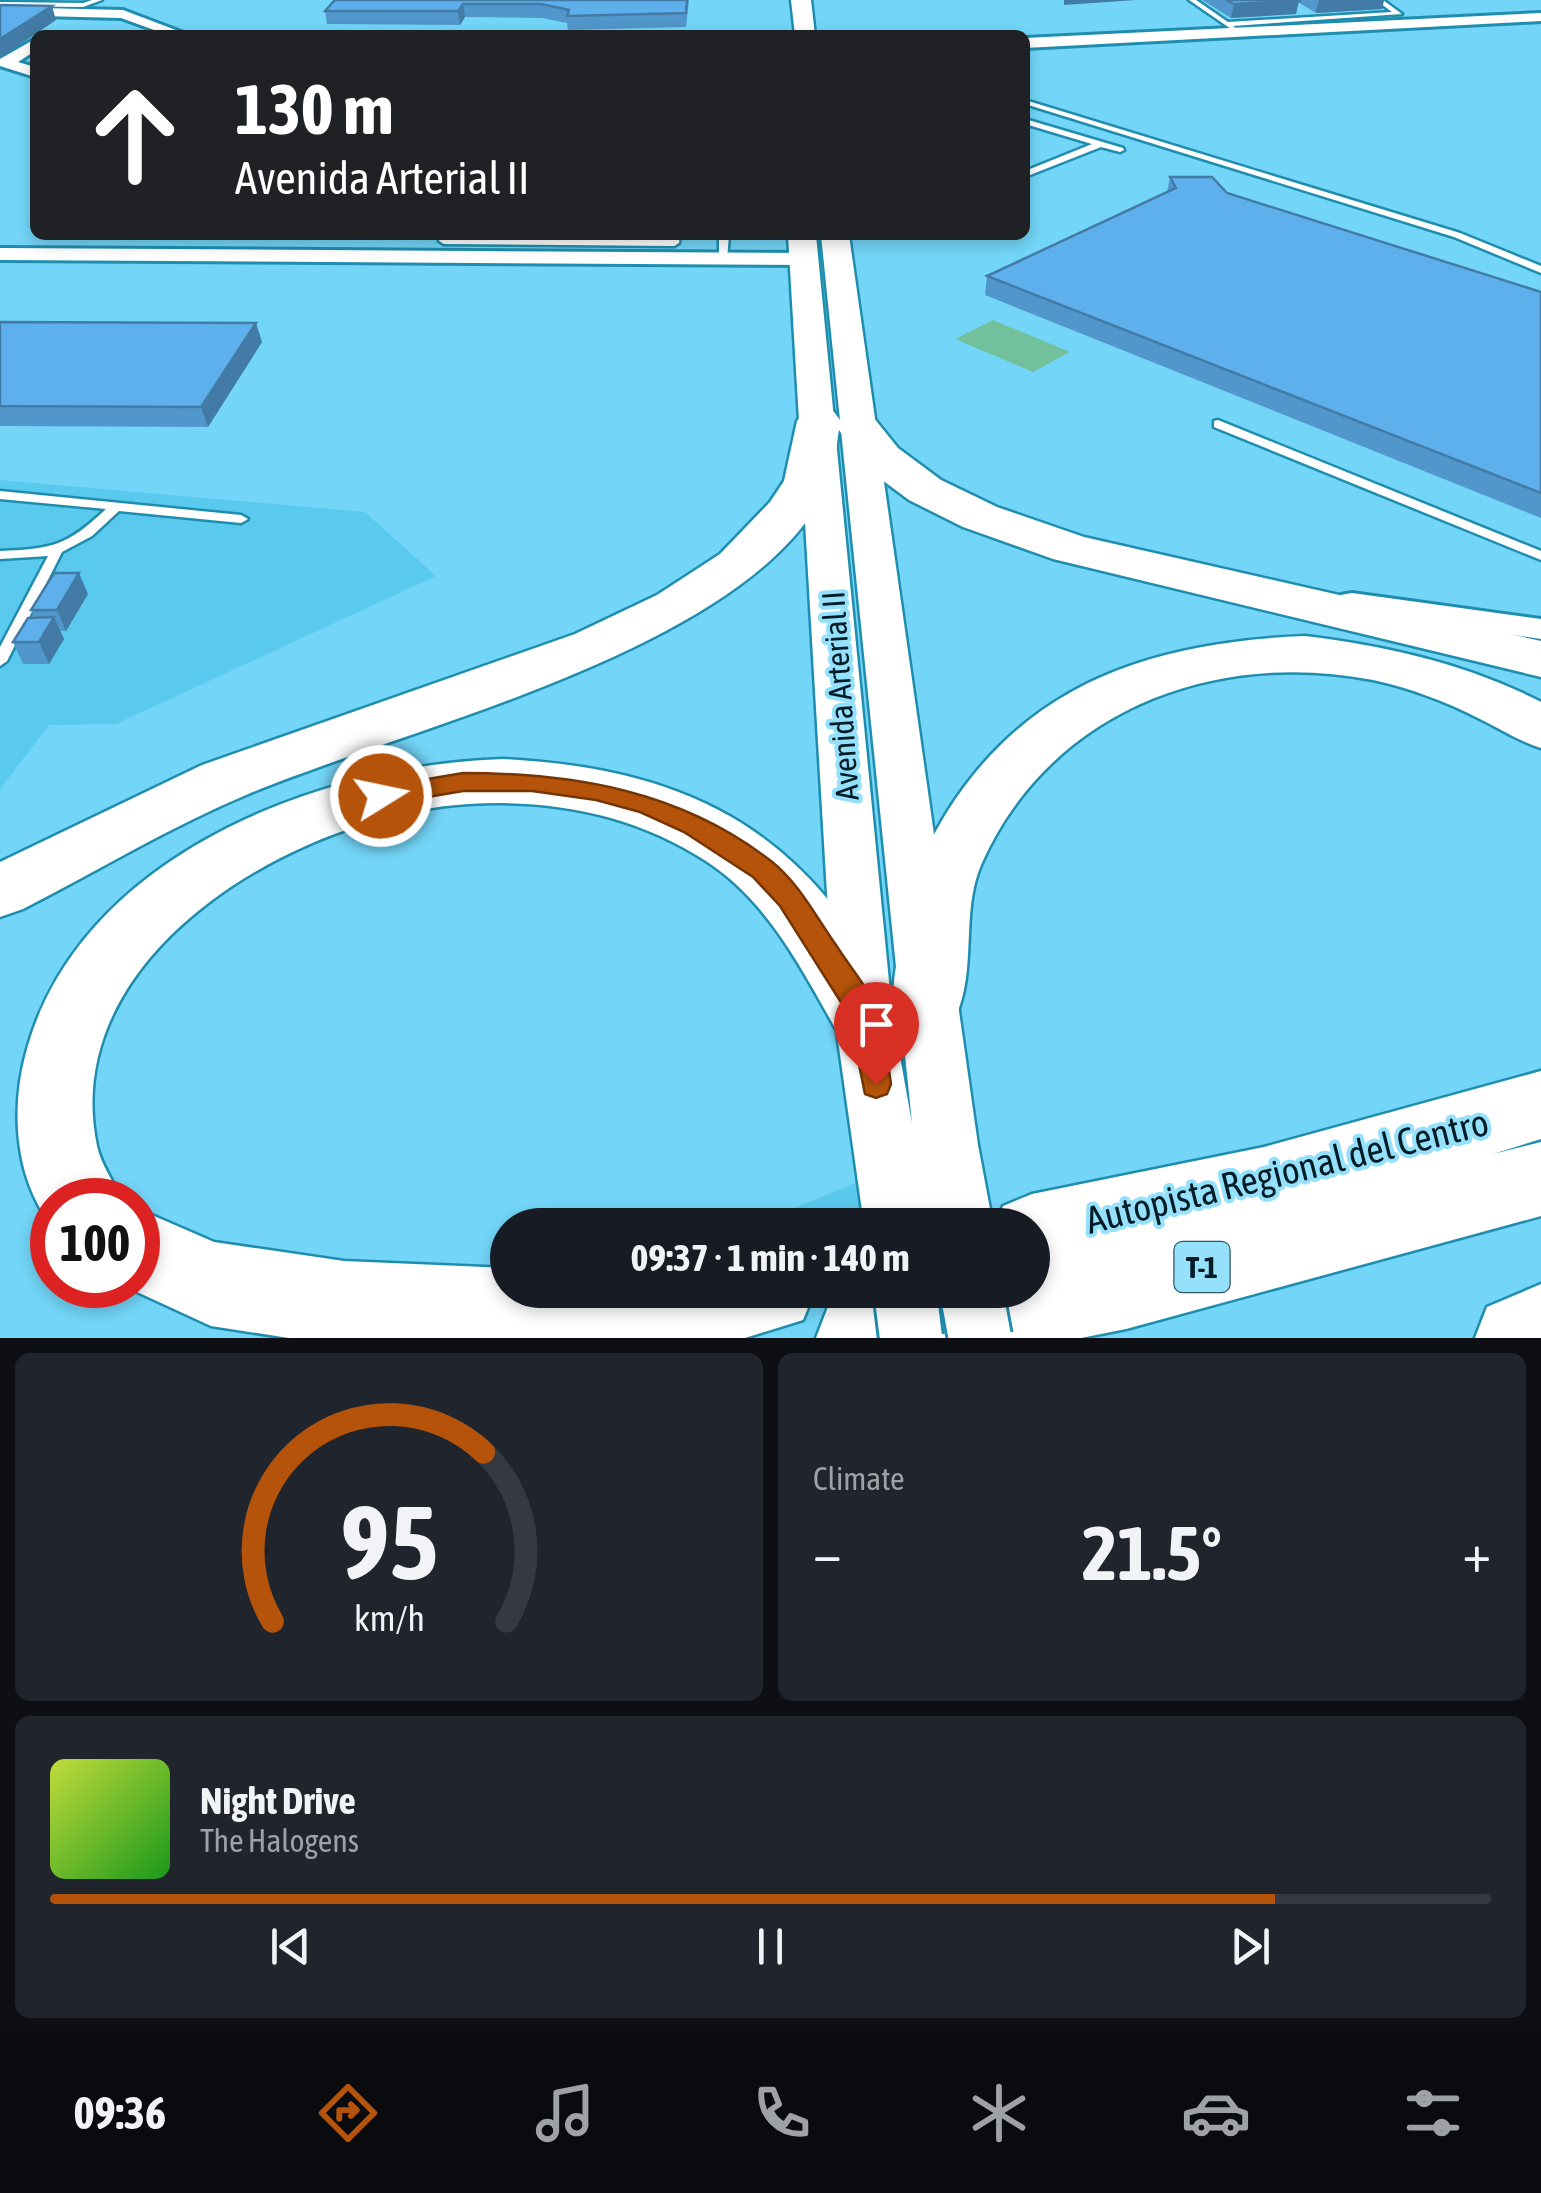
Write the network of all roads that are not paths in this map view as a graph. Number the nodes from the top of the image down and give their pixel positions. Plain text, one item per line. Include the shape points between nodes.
1 (99, 0) edge
2 (800, 0) edge
3 (1192, 0) edge
4 (1380, 0) edge
5 (1428, 7) dead end
6 (0, 10) edge
7 (1299, 10) edge
8 (123, 14) junction
9 (1541, 16) edge
10 (1315, 20) junction
11 (1454, 21) junction
12 (1232, 28) junction
13 (168, 30) edge
14 (804, 30) edge
15 (1030, 42) edge
16 (30, 48) edge
17 (2, 68) edge
18 (30, 72) edge
19 (1030, 104) edge
20 (1030, 123) edge
21 (1100, 144) junction
22 (1120, 150) dead end
23 (1030, 172) edge
24 (444, 240) edge
25 (674, 240) edge
26 (724, 240) edge
27 (834, 240) edge
28 (803, 247) edge
29 (0, 254) edge
30 (724, 258) junction
31 (1541, 270) edge
32 (839, 423) junction
33 (1218, 424) dead end
34 (0, 495) edge
35 (116, 507) junction
36 (241, 519) dead end
37 (56, 553) junction
38 (0, 555) edge
39 (1541, 556) edge
40 (1178, 577) junction
41 (1541, 628) edge
42 (1541, 659) edge
43 (0, 661) edge
44 (1541, 728) edge
45 (0, 891) edge
46 (929, 999) junction
47 (864, 1012) junction
48 (1541, 1070) edge
49 (1541, 1105) edge
50 (917, 1150) junction
51 (68, 1178) edge
52 (1541, 1179) edge
53 (1264, 1185) junction
54 (902, 1208) edge
55 (950, 1208) edge
56 (1050, 1230) edge
57 (160, 1260) edge
58 (690, 1308) edge
59 (907, 1308) edge
60 (974, 1308) edge
61 (648, 1317) junction
62 (509, 1338) edge
63 (858, 1338) edge
64 (911, 1338) edge
65 (980, 1338) edge

1 - 6 lane
2 - 14 street
3 - 12 lane
4 - 10 lane via 1399,14
5 - 11 street
6 - 8 street
6 - 8 street via 64,25
7 - 10 lane
8 - 13 street
9 - 11 street
10 - 12 lane
11 - 12 street
12 - 15 street
16 - 17 street
17 - 18 street
19 - 31 lane via 1457,235
20 - 21 lane
21 - 22 lane
21 - 23 lane
24 - 25 lane
26 - 30 lane
27 - 32 street, Avenida Arterial II
28 - 30 street
28 - 32 street, Avenida Arterial II
29 - 30 street
32 - 40 highway via 924,490 980,517 1070,550
32 - 45 highway via 788,511 738,565 675,606 594,646 223,780
32 - 46 street, Avenida Arterial II
32 - 47 street, Avenida Arterial II
33 - 39 lane
34 - 35 lane
35 - 36 lane
35 - 37 lane via 82,540
37 - 38 lane
37 - 43 lane
40 - 41 street
40 - 42 highway
44 - 46 highway via 1496,702 1411,670 1330,653 1219,658 1122,688 1039,740 978,812 947,868
46 - 50 street, Avenida Arterial II
47 - 50 street, Avenida Arterial II
47 - 51 highway via 790,898 763,870 694,825 596,791 532,782 463,782 381,796 241,848 184,885 97,970 53,1082 54,1134
48 - 53 highway
49 - 53 highway, Autopista Regional del Centro / T-1
50 - 54 street
50 - 55 street
52 - 63 highway, Autopista Regional del Centro / T-1 via 1126,1287
53 - 56 highway, Autopista Regional del Centro / T-1
57 - 61 highway via 211,1284 344,1304
58 - 61 highway
59 - 64 street, bridge
60 - 65 street, bridge
61 - 62 highway

